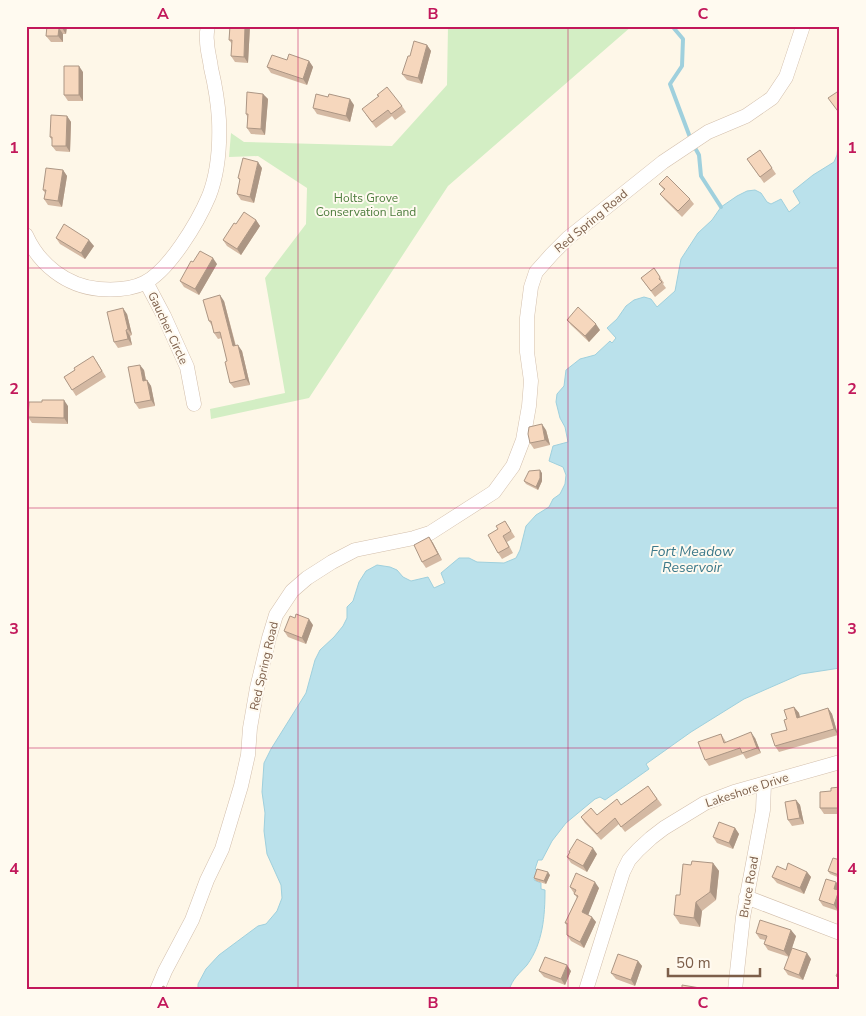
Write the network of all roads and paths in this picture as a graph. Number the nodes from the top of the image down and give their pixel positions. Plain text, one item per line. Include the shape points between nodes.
1 (208, 26) edge
2 (803, 26) edge
3 (26, 235) edge
4 (146, 282) junction
5 (194, 404) dead end
6 (840, 762) edge
7 (764, 784) junction
8 (746, 897) junction
9 (840, 933) edge
10 (157, 990) edge
11 (586, 990) edge
12 (735, 990) edge

1 - 4 street via 206,42 218,97 219,145 215,171 209,195 183,243 167,265
2 - 10 street, Red Spring Road via 786,77 772,98 746,116 708,132 663,162 568,238 536,272 527,318 531,381 529,406 513,466 494,492 430,533 355,550 332,562 292,591 276,614 257,688 241,786 222,849
3 - 4 street via 41,259 73,283 110,290
4 - 5 street, Gaucher Circle via 187,367
6 - 7 street, Lakeshore Drive
7 - 8 street, Bruce Road via 761,823
7 - 11 street, Lakeshore Drive via 705,803 664,828 629,860 616,889
8 - 9 street
8 - 12 street, Bruce Road

